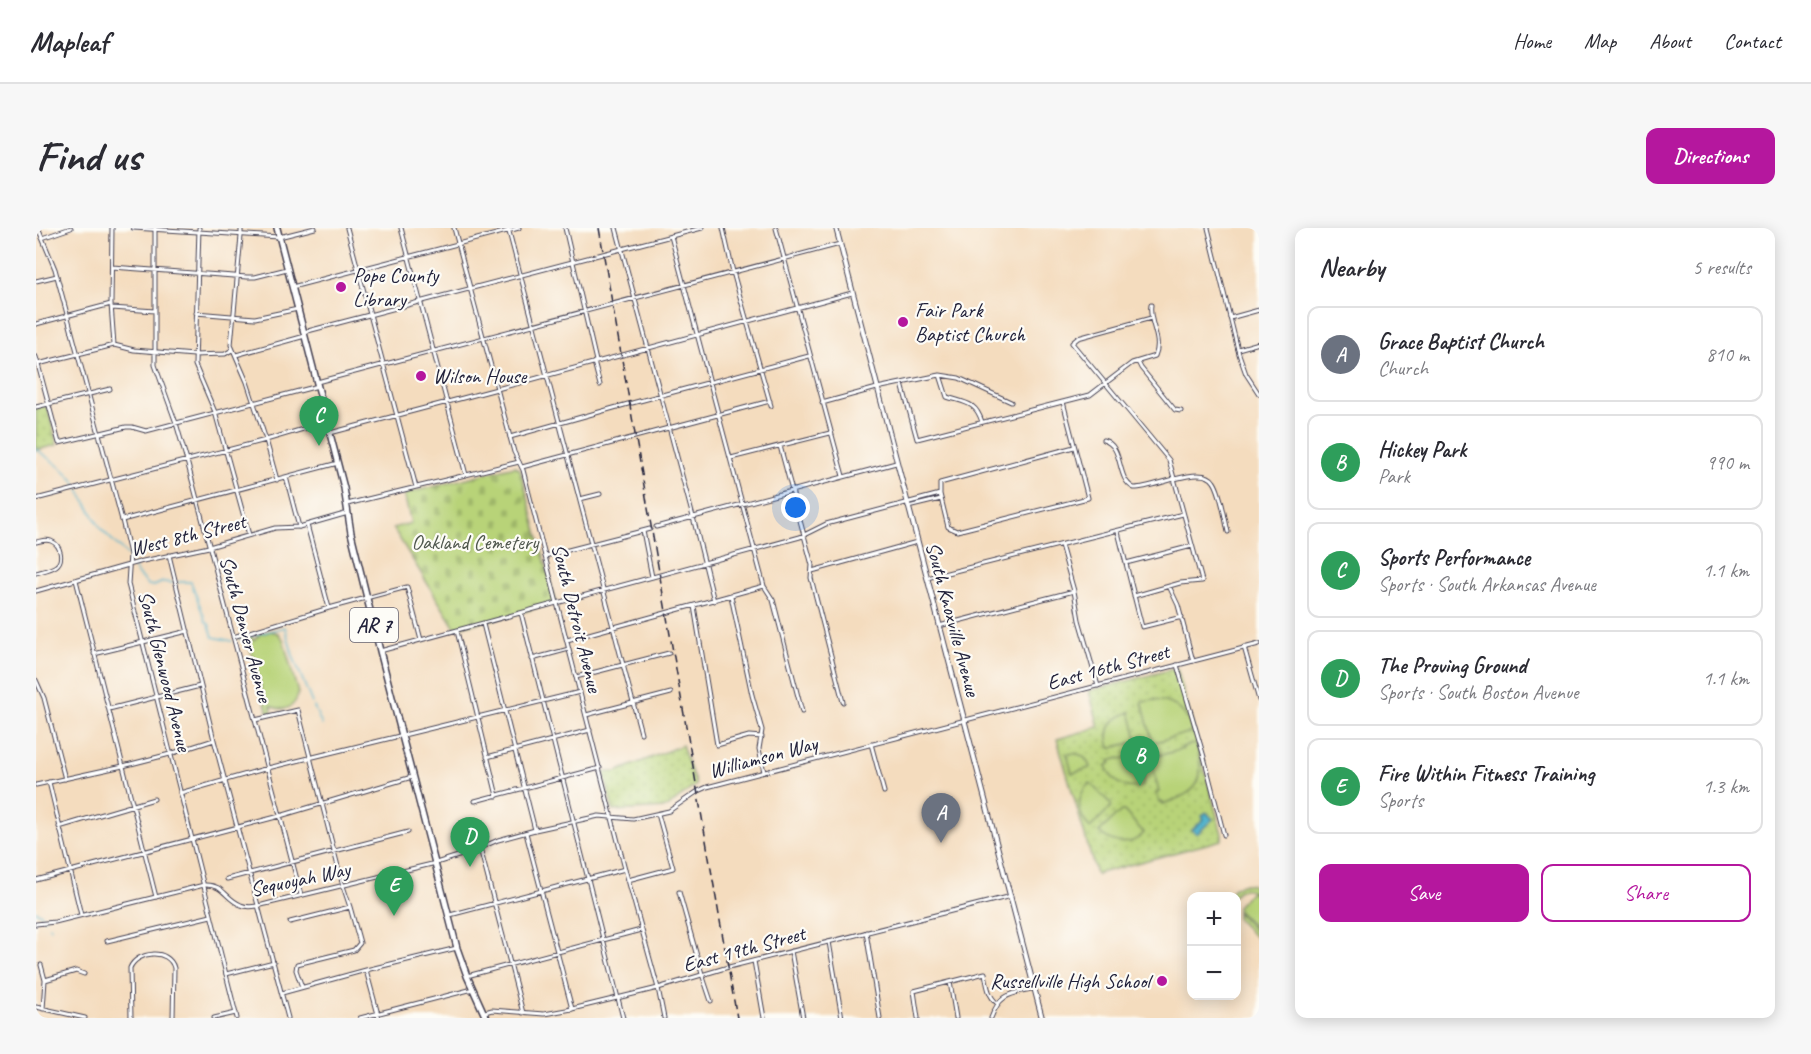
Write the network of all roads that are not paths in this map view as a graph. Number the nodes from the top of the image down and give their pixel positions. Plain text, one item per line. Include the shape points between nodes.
1 (38, 228) edge
2 (71, 228) edge
3 (112, 228) edge
4 (133, 228) edge
5 (241, 228) edge
6 (277, 228) edge
7 (315, 228) edge
8 (347, 228) edge
9 (401, 228) edge
10 (454, 228) edge
11 (519, 228) edge
12 (565, 228) edge
13 (615, 228) edge
14 (702, 228) edge
15 (723, 228) edge
16 (776, 228) edge
17 (836, 228) edge
18 (1208, 228) edge
19 (155, 229) edge
20 (509, 229) edge
21 (199, 230) edge
22 (241, 236) junction
23 (671, 236) junction
24 (42, 237) junction
25 (279, 237) junction
26 (36, 239) edge
27 (458, 243) junction
28 (840, 244) junction
29 (621, 249) junction
30 (409, 257) junction
31 (784, 260) junction
32 (572, 262) junction
33 (112, 267) junction
34 (287, 269) junction
35 (155, 270) junction
36 (358, 270) junction
37 (734, 272) junction
38 (197, 273) junction
39 (57, 276) junction
40 (238, 276) junction
41 (520, 276) junction
42 (36, 281) edge
43 (684, 285) junction
44 (292, 287) junction
45 (470, 289) junction
46 (852, 293) junction
47 (634, 298) junction
48 (421, 302) junction
49 (1151, 305) dead end
50 (111, 306) junction
51 (796, 307) junction
52 (298, 309) junction
53 (1259, 310) edge
54 (155, 311) junction
55 (585, 312) junction
56 (196, 314) junction
57 (370, 315) junction
58 (68, 316) junction
59 (234, 317) junction
60 (1151, 318) junction
61 (1230, 318) junction
62 (747, 321) junction
63 (36, 324) edge
64 (534, 326) junction
65 (304, 334) junction
66 (697, 334) junction
67 (483, 339) junction
68 (1259, 343) edge
69 (114, 345) junction
70 (648, 347) junction
71 (1238, 349) junction
72 (232, 350) junction
73 (155, 352) junction
74 (433, 352) junction
75 (78, 354) junction
76 (194, 355) junction
77 (236, 355) junction
78 (809, 356) junction
79 (36, 357) edge
80 (595, 361) junction
81 (1138, 362) junction
82 (37, 364) edge
83 (383, 365) junction
84 (760, 369) junction
85 (547, 375) junction
86 (940, 375) junction
87 (710, 383) junction
88 (317, 384) junction
89 (902, 384) junction
90 (1106, 384) junction
91 (600, 385) dead end
92 (877, 388) junction
93 (110, 389) dead end
94 (497, 389) junction
95 (88, 394) junction
96 (1259, 394) edge
97 (660, 396) junction
98 (770, 401) junction
99 (253, 402) junction
100 (447, 402) junction
101 (1011, 402) dead end
102 (1063, 402) junction
103 (822, 403) junction
104 (48, 404) junction
105 (771, 406) dead end
106 (36, 407) edge
107 (1181, 411) dead end
108 (215, 412) junction
109 (719, 414) junction
110 (397, 416) junction
111 (327, 422) junction
112 (982, 422) junction
113 (177, 423) junction
114 (560, 424) junction
115 (668, 428) junction
116 (830, 432) junction
117 (330, 433) junction
118 (99, 434) junction
119 (510, 437) junction
120 (266, 440) junction
121 (1103, 440) dead end
122 (780, 446) junction
123 (1074, 447) junction
124 (226, 450) junction
125 (568, 455) junction
126 (731, 458) junction
127 (187, 461) junction
128 (519, 462) junction
129 (338, 463) junction
130 (896, 463) junction
131 (522, 466) junction
132 (466, 475) junction
133 (843, 476) junction
134 (286, 477) junction
135 (111, 479) junction
136 (276, 480) junction
137 (1174, 480) junction
138 (416, 487) junction
139 (237, 490) junction
140 (792, 490) junction
141 (600, 494) dead end
142 (940, 496) junction
143 (36, 499) edge
144 (580, 499) junction
145 (197, 501) junction
146 (743, 503) junction
147 (347, 504) junction
148 (908, 505) junction
149 (348, 513) junction
150 (1183, 514) junction
151 (693, 517) junction
152 (122, 520) junction
153 (307, 525) junction
154 (299, 526) junction
155 (656, 527) dead end
156 (650, 529) dead end
157 (643, 530) junction
158 (1118, 531) junction
159 (1228, 532) dead end
160 (249, 536) junction
161 (804, 536) junction
162 (36, 542) edge
163 (917, 542) junction
164 (592, 543) junction
165 (1061, 545) junction
166 (1192, 546) junction
167 (208, 547) junction
168 (755, 548) junction
169 (170, 555) junction
170 (545, 556) junction
171 (704, 562) junction
172 (1126, 563) junction
173 (129, 565) junction
174 (812, 571) junction
175 (36, 573) edge
176 (652, 576) junction
177 (927, 578) junction
178 (76, 580) junction
179 (764, 586) junction
180 (1169, 586) junction
181 (604, 589) junction
182 (36, 591) edge
183 (1074, 591) junction
184 (731, 596) junction
185 (1134, 596) junction
186 (367, 598) junction
187 (714, 601) junction
188 (557, 603) junction
189 (694, 606) junction
190 (328, 608) junction
191 (521, 613) junction
192 (1182, 617) junction
193 (483, 624) junction
194 (939, 626) junction
195 (614, 627) junction
196 (457, 631) junction
197 (188, 632) junction
198 (233, 637) junction
199 (422, 640) junction
200 (567, 640) junction
201 (143, 643) junction
202 (1259, 644) edge
203 (1244, 647) junction
204 (569, 649) junction
205 (380, 651) junction
206 (669, 653) dead end
207 (94, 654) junction
208 (532, 659) junction
209 (1193, 660) junction
210 (624, 665) junction
211 (1178, 665) junction
212 (576, 677) junction
213 (36, 680) edge
214 (200, 686) junction
215 (1098, 686) junction
216 (580, 692) junction
217 (672, 693) dead end
218 (156, 697) junction
219 (1259, 700) edge
220 (543, 702) junction
221 (843, 702) dead end
222 (633, 703) junction
223 (109, 709) junction
224 (505, 711) junction
225 (802, 712) dead end
226 (586, 715) junction
227 (478, 718) junction
228 (255, 720) junction
229 (964, 720) junction
230 (590, 730) junction
231 (641, 734) dead end
232 (403, 735) junction
233 (762, 737) junction
234 (214, 740) junction
235 (552, 740) junction
236 (871, 744) junction
237 (514, 750) junction
238 (170, 754) junction
239 (488, 756) junction
240 (310, 758) junction
241 (123, 766) junction
242 (268, 768) junction
243 (600, 768) junction
244 (764, 772) junction
245 (413, 777) junction
246 (561, 778) junction
247 (65, 779) junction
248 (225, 780) junction
249 (49, 782) junction
250 (36, 785) edge
251 (524, 789) junction
252 (884, 792) dead end
253 (180, 793) junction
254 (497, 796) junction
255 (154, 799) dead end
256 (475, 801) dead end
257 (322, 804) junction
258 (134, 805) junction
259 (658, 814) junction
260 (280, 816) junction
261 (612, 817) junction
262 (573, 822) junction
263 (238, 826) junction
264 (59, 827) junction
265 (535, 830) junction
266 (408, 832) dead end
267 (526, 833) junction
268 (1224, 835) dead end
269 (193, 839) junction
270 (480, 848) junction
271 (145, 852) junction
272 (334, 852) junction
273 (293, 862) junction
274 (436, 862) junction
275 (625, 869) junction
276 (71, 872) junction
277 (250, 873) junction
278 (227, 879) dead end
279 (587, 879) junction
280 (36, 880) edge
281 (628, 880) junction
282 (204, 885) junction
283 (343, 886) junction
284 (541, 892) junction
285 (679, 892) dead end
286 (302, 895) junction
287 (1011, 896) junction
288 (156, 897) junction
289 (495, 903) junction
290 (259, 906) junction
291 (350, 907) junction
292 (81, 915) junction
293 (449, 915) junction
294 (211, 916) junction
295 (290, 922) dead end
296 (36, 924) edge
297 (641, 930) junction
298 (866, 932) junction
299 (604, 940) junction
300 (108, 941) dead end
301 (829, 942) junction
302 (457, 948) junction
303 (791, 951) junction
304 (558, 952) junction
305 (754, 960) junction
306 (274, 962) junction
307 (510, 964) junction
308 (41, 965) dead end
309 (366, 970) junction
310 (84, 974) dead end
311 (226, 974) junction
312 (702, 974) junction
313 (467, 976) junction
314 (45, 980) junction
315 (950, 982) junction
316 (302, 987) junction
317 (657, 988) junction
318 (1035, 988) junction
319 (472, 989) junction
320 (282, 993) junction
321 (618, 998) junction
322 (711, 1001) dead end
323 (998, 1003) junction
324 (36, 1008) edge
325 (43, 1009) junction
326 (572, 1009) junction
327 (236, 1013) junction
328 (523, 1013) junction
329 (485, 1015) edge
330 (378, 1016) edge
331 (85, 1018) edge
332 (131, 1018) edge
333 (173, 1018) edge
334 (214, 1018) edge
335 (237, 1018) edge
336 (288, 1018) edge
337 (360, 1018) edge
338 (623, 1018) edge
339 (664, 1018) edge
340 (764, 1018) edge
341 (803, 1018) edge
342 (842, 1018) edge
343 (880, 1018) edge
344 (918, 1018) edge
345 (956, 1018) edge
346 (991, 1018) edge
347 (1042, 1018) edge

1 - 24 street, South Glenwood Avenue
2 - 24 street
3 - 33 street
4 - 19 street
5 - 22 street
6 - 25 highway, AR 7
7 - 25 street
8 - 36 street
9 - 30 street
10 - 27 street, South Detroit Avenue
11 - 20 street
12 - 32 street
13 - 29 street
14 - 23 street
15 - 37 street
16 - 31 street
17 - 28 main road, South Knoxville Avenue
18 - 61 street
19 - 21 street
19 - 35 street, South Denver Avenue
20 - 27 street
20 - 41 street
21 - 22 street
21 - 38 street
22 - 25 street
22 - 40 street
23 - 29 street
23 - 43 street
24 - 26 street
24 - 39 street, South Glenwood Avenue
25 - 34 highway, AR 7
27 - 30 street
27 - 45 street, South Detroit Avenue
28 - 31 street
28 - 46 main road, South Knoxville Avenue
29 - 32 street
29 - 47 street
30 - 36 street
30 - 48 street
31 - 37 street
31 - 51 street
32 - 41 street
32 - 55 street
33 - 35 street
33 - 50 street
34 - 40 street via 255,277
34 - 44 highway, AR 7
35 - 38 street
35 - 54 street, South Denver Avenue
36 - 44 street
36 - 57 street
37 - 43 street
37 - 62 street
38 - 40 street
38 - 56 street
39 - 42 street
39 - 58 street, South Glenwood Avenue
40 - 59 street
41 - 45 street
41 - 64 street
43 - 47 street
43 - 66 street
44 - 52 highway, AR 7
45 - 48 street
45 - 67 street, South Detroit Avenue
46 - 51 street
46 - 92 main road, South Knoxville Avenue
47 - 55 street
47 - 70 street
48 - 57 street
48 - 74 street
49 - 60 street
50 - 54 street
50 - 58 street
50 - 69 street
51 - 62 street
51 - 78 street
52 - 59 street via 255,318
52 - 65 highway, AR 7
53 - 61 street
54 - 73 street, South Denver Avenue
55 - 64 street
55 - 80 street
56 - 59 street
56 - 76 street
57 - 65 street
57 - 83 street
58 - 63 street
58 - 75 street, South Glenwood Avenue
59 - 72 street
60 - 81 street via 1158,340 1156,354
60 - 90 street via 1074,340 1073,345
61 - 71 street
62 - 66 street
62 - 84 street
64 - 67 street
64 - 85 street
65 - 77 street
65 - 88 highway, AR 7
66 - 70 street
66 - 87 street
67 - 74 street
67 - 94 street, South Detroit Avenue
68 - 71 street
69 - 73 street
69 - 75 street
70 - 80 street
70 - 97 street
71 - 96 street via 1246,374
72 - 76 street via 225,354
72 - 77 street
73 - 76 street
73 - 113 street, South Denver Avenue via 157,371
74 - 83 street
74 - 100 street
75 - 82 street
75 - 95 street, South Glenwood Avenue
76 - 108 street via 197,373
77 - 99 street
78 - 84 street
78 - 103 street
79 - 82 street
80 - 85 street
80 - 91 street
81 - 90 street
81 - 107 street via 1175,410
82 - 104 street
83 - 88 street
83 - 110 street
84 - 87 street
84 - 98 street
85 - 94 street
85 - 114 street
86 - 89 street
86 - 101 street via 959,378
86 - 112 street via 947,397 974,406
87 - 97 street
87 - 109 street
88 - 99 street
88 - 111 highway, AR 7
89 - 92 street
89 - 112 street via 917,439
90 - 102 street via 1090,395
90 - 137 street via 1169,460
92 - 103 street
92 - 130 main road, South Knoxville Avenue
93 - 95 street
94 - 100 street
94 - 119 street, South Detroit Avenue
95 - 104 street
95 - 118 street, South Glenwood Avenue
97 - 114 street
97 - 115 street
98 - 105 street
98 - 109 street
99 - 108 street
99 - 120 street
100 - 110 street
100 - 132 street
102 - 112 street
102 - 123 street
103 - 116 street
104 - 106 street
104 - 118 street via 59,443
108 - 113 street
108 - 124 street
109 - 115 street
109 - 126 street
110 - 117 street
110 - 138 street
111 - 117 highway, AR 7
111 - 120 street
113 - 118 street via 146,431 132,427
113 - 127 street, South Denver Avenue
114 - 119 street
114 - 125 street
115 - 125 street
115 - 151 street
116 - 122 street
116 - 133 street
117 - 129 highway, AR 7
118 - 135 street, South Glenwood Avenue
119 - 128 street, South Detroit Avenue
120 - 124 street
120 - 136 street
121 - 137 street via 1113,446 1124,479 1131,487 1139,489
122 - 126 street
122 - 140 street
123 - 142 street via 940,483
123 - 142 street via 1088,498 957,531 948,527
124 - 127 street
124 - 139 street
125 - 131 street
125 - 144 street
126 - 146 street
127 - 135 street
127 - 145 street, South Denver Avenue
128 - 131 street, South Detroit Avenue
128 - 132 street
129 - 134 street
129 - 147 highway, AR 7
130 - 133 street
130 - 148 main road, South Knoxville Avenue
131 - 170 street, South Detroit Avenue
132 - 138 street
133 - 140 street
134 - 136 street
134 - 154 street
135 - 143 street
135 - 152 street, South Glenwood Avenue
136 - 139 street
137 - 150 street
137 - 159 street via 1205,475 1214,481
138 - 147 street
139 - 145 street
139 - 160 street
140 - 146 street
140 - 161 street
141 - 144 street
142 - 148 street
144 - 164 street
145 - 152 street
145 - 167 street, South Denver Avenue
146 - 151 street
146 - 168 street
147 - 149 highway, AR 7
148 - 161 street via 826,524
148 - 163 main road, South Knoxville Avenue
149 - 153 street, West 8th Street
149 - 186 highway, AR 7
150 - 158 street
150 - 166 street
151 - 155 street
151 - 171 street
152 - 173 street, South Glenwood Avenue
153 - 154 street, West 8th Street
153 - 190 street
154 - 160 street, West 8th Street
156 - 157 street
157 - 164 street
157 - 176 street
158 - 165 street
158 - 172 street
160 - 167 street, West 8th Street
161 - 168 street
161 - 174 street
162 - 175 street via 55,543 60,561 55,567
163 - 174 street
163 - 177 main road, South Knoxville Avenue
164 - 170 street
164 - 181 street
165 - 177 street
165 - 183 street
166 - 172 street
166 - 180 street via 1202,581
167 - 169 street, West 8th Street
167 - 198 street, South Denver Avenue
168 - 171 street
168 - 179 street
169 - 173 street, West 8th Street
169 - 197 street
170 - 188 street, South Detroit Avenue
171 - 176 street
171 - 187 street
172 - 185 street
173 - 178 street, West 8th Street
173 - 201 street, South Glenwood Avenue via 128,584
174 - 221 street
176 - 181 street
177 - 194 main road, South Knoxville Avenue
178 - 182 street, West 8th Street
178 - 207 street
179 - 184 street
179 - 225 street via 773,600
180 - 185 street
180 - 192 street
181 - 188 street
181 - 195 street
183 - 194 street
183 - 215 street
184 - 187 street
184 - 233 street
185 - 192 street via 1142,627
186 - 190 street
186 - 199 street via 407,587
186 - 205 highway, AR 7
187 - 189 street
188 - 191 street
188 - 200 street, South Detroit Avenue
189 - 195 street
189 - 233 street via 717,744
190 - 198 street
191 - 193 street
191 - 208 street
192 - 209 street
193 - 196 street
193 - 224 street
194 - 229 main road, South Knoxville Avenue
195 - 200 street
195 - 210 street
196 - 199 street
196 - 227 street
197 - 201 street
197 - 214 street
198 - 228 street, South Denver Avenue
199 - 205 street
200 - 204 street, South Detroit Avenue
201 - 207 street
201 - 218 street, South Glenwood Avenue
202 - 203 street, East 16th Street
203 - 209 street, East 16th Street
203 - 219 street
204 - 208 street
204 - 212 street, South Detroit Avenue
205 - 232 highway, AR 7
206 - 210 street
207 - 223 street
208 - 220 street
209 - 211 street, East 16th Street
210 - 212 street
210 - 222 street
211 - 215 street, East 16th Street
211 - 268 street
212 - 216 street, South Detroit Avenue
213 - 247 street
214 - 218 street
214 - 234 street
215 - 229 street, East 16th Street
216 - 220 street
216 - 226 street, South Detroit Avenue
217 - 222 street
218 - 223 street
218 - 238 street, South Glenwood Avenue
220 - 224 street
220 - 235 street
222 - 226 street
222 - 231 street
223 - 241 street
224 - 227 street
224 - 237 street
226 - 230 street, South Detroit Avenue
227 - 232 street
227 - 239 street
228 - 240 street via 298,710
228 - 242 street, South Denver Avenue
229 - 236 street, Williamson Way
229 - 287 main road, South Knoxville Avenue
230 - 235 street
230 - 243 street, South Detroit Avenue
232 - 240 street
232 - 245 highway, AR 7
233 - 244 street via 759,749
234 - 238 street
234 - 248 street
235 - 237 street
235 - 246 street
236 - 244 street, Williamson Way
236 - 252 street
237 - 239 street
237 - 251 street
238 - 241 street
238 - 253 street, South Glenwood Avenue
239 - 254 street
240 - 242 street
240 - 257 street
241 - 247 street
241 - 258 street
242 - 248 street
242 - 260 street, South Denver Avenue
243 - 246 street
243 - 261 street, South Detroit Avenue
244 - 259 street, Williamson Way via 702,789 674,809
245 - 257 street
245 - 274 highway, AR 7
246 - 251 street
246 - 262 street
247 - 249 street
248 - 253 street
248 - 263 street
249 - 250 street
249 - 264 street
251 - 254 street
251 - 265 street
253 - 269 street, South Glenwood Avenue
254 - 256 street
255 - 258 street
257 - 260 street
257 - 272 street
258 - 264 street
258 - 271 street
259 - 261 street, Williamson Way via 633,819
259 - 281 street via 673,868
260 - 263 street
260 - 273 street, South Denver Avenue
261 - 262 street, Williamson Way
261 - 275 street, South Detroit Avenue
262 - 265 street, Williamson Way
262 - 279 street
263 - 269 street
263 - 277 street
264 - 276 street
265 - 267 street, Williamson Way
266 - 272 street
267 - 270 street, Williamson Way
267 - 284 street
269 - 271 street
269 - 282 street, South Glenwood Avenue
270 - 274 street, Williamson Way
270 - 289 street
271 - 276 street
271 - 288 street
272 - 273 street
272 - 283 street
273 - 277 street
273 - 286 street, South Denver Avenue
274 - 283 street, Sequoyah Way
274 - 293 highway, AR 7
275 - 279 street
275 - 281 street, South Detroit Avenue
276 - 280 street
276 - 292 street
277 - 278 street
277 - 290 street
279 - 284 street
279 - 299 street
281 - 297 street, South Detroit Avenue
282 - 288 street
282 - 290 street, Sequoyah Way via 221,889 239,905
282 - 294 street, South Glenwood Avenue
283 - 286 street, Sequoyah Way
283 - 291 street
284 - 289 street
284 - 304 street
285 - 312 street
286 - 290 street, Sequoyah Way
287 - 298 street, East 19th Street
287 - 318 main road, South Knoxville Avenue
288 - 292 street
289 - 293 street
289 - 307 street
290 - 306 street
291 - 295 street
291 - 316 street via 360,944 354,950 297,964
292 - 296 street
293 - 302 highway, AR 7
294 - 300 street
294 - 311 street, South Glenwood Avenue
297 - 299 street
297 - 317 street, South Detroit Avenue
298 - 301 street, East 19th Street
298 - 343 street
299 - 304 street
299 - 321 street
301 - 303 street, East 19th Street
301 - 342 street
302 - 309 street
302 - 313 highway, AR 7
303 - 305 street, East 19th Street
303 - 341 street
304 - 307 street
304 - 326 street
305 - 312 street, East 19th Street
305 - 340 street
306 - 311 street
306 - 320 street
307 - 313 street
307 - 328 street
308 - 314 street
309 - 316 street
309 - 330 street
310 - 314 street via 76,971
311 - 327 street, South Glenwood Avenue
312 - 317 street, East 19th Street
312 - 322 street
313 - 319 highway, AR 7
314 - 325 street
315 - 323 street via 985,973 990,994
315 - 344 street via 914,992
315 - 345 street
316 - 320 street
317 - 321 street, East 19th Street
317 - 339 street, South Detroit Avenue
318 - 323 street via 1005,996
318 - 347 main road, South Knoxville Avenue
319 - 329 highway, AR 7
319 - 330 street
320 - 336 street
321 - 326 street, East 19th Street
321 - 338 street
323 - 346 street
324 - 325 street
325 - 331 street
326 - 328 street, East 19th Street
327 - 334 street
327 - 335 street, South Glenwood Avenue
328 - 329 street, East 19th Street via 492,1010
330 - 337 street
332 - 333 street via 132,963 159,953 172,961 174,968

